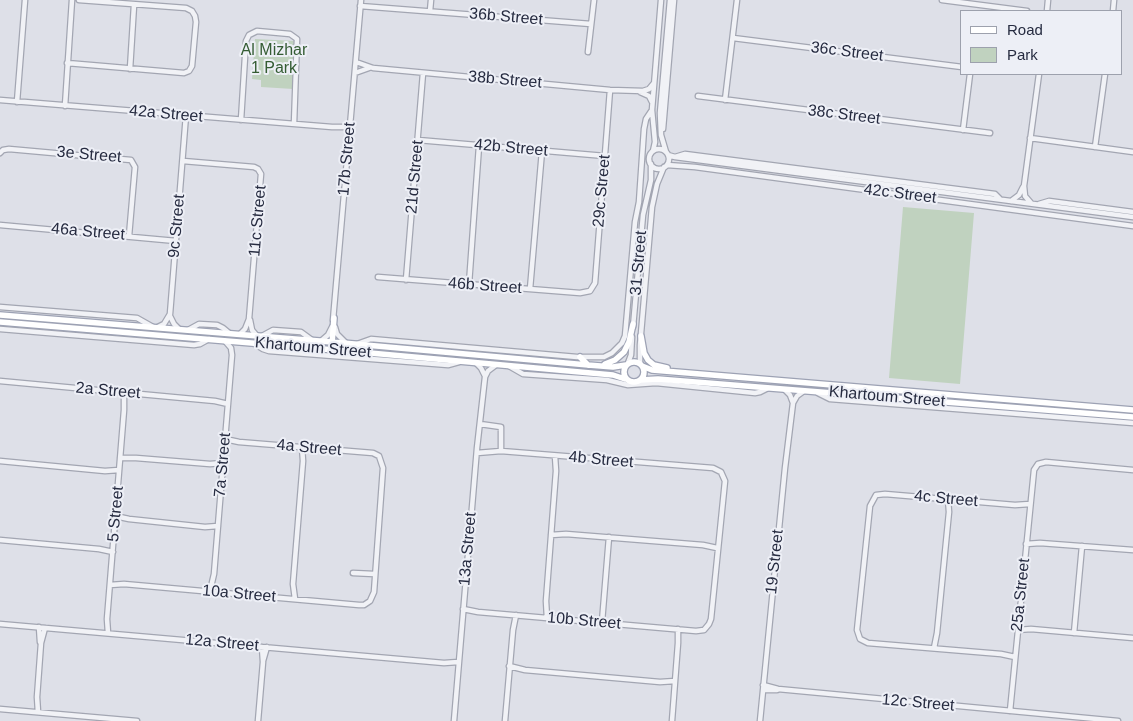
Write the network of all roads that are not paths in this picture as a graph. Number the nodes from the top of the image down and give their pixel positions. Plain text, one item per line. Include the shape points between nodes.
1 (25, 0) edge
2 (72, 0) edge
3 (79, 0) edge
4 (361, 0) edge
5 (431, 0) edge
6 (594, 0) edge
7 (662, 0) edge
8 (670, 0) edge
9 (674, 0) edge
10 (737, 0) edge
11 (942, 0) edge
12 (134, 5) junction
13 (981, 5) junction
14 (360, 6) junction
15 (980, 10) edge
16 (1019, 10) edge
17 (430, 12) junction
18 (591, 24) junction
19 (733, 38) junction
20 (588, 52) dead end
21 (356, 62) junction
22 (67, 64) junction
23 (960, 67) edge
24 (373, 68) junction
25 (130, 69) junction
26 (354, 73) junction
27 (424, 73) junction
28 (970, 75) edge
29 (1038, 75) edge
30 (1104, 75) edge
31 (654, 83) junction
32 (610, 90) junction
33 (636, 91) junction
34 (698, 96) dead end
35 (0, 100) edge
36 (726, 100) junction
37 (17, 102) junction
38 (64, 105) junction
39 (653, 107) junction
40 (187, 115) junction
41 (241, 120) junction
42 (292, 124) junction
43 (350, 129) junction
44 (963, 130) junction
45 (990, 133) dead end
46 (661, 135) junction
47 (1030, 138) junction
48 (418, 140) junction
49 (479, 146) junction
50 (1095, 147) junction
51 (542, 151) junction
52 (653, 151) junction
53 (1133, 152) edge
54 (0, 153) edge
55 (667, 153) junction
56 (605, 156) junction
57 (674, 157) junction
58 (697, 160) junction
59 (183, 161) junction
60 (651, 164) junction
61 (666, 166) junction
62 (695, 167) junction
63 (1024, 186) junction
64 (1000, 199) junction
65 (1011, 201) junction
66 (1031, 203) junction
67 (1039, 204) junction
68 (1133, 212) edge
69 (1133, 217) edge
70 (0, 225) edge
71 (1133, 226) edge
72 (129, 236) junction
73 (176, 241) junction
74 (632, 255) junction
75 (639, 264) junction
76 (378, 278) dead end
77 (406, 280) junction
78 (469, 284) junction
79 (530, 289) junction
80 (590, 291) joint
81 (0, 307) edge
82 (170, 314) junction
83 (0, 315) edge
84 (334, 318) junction
85 (250, 319) junction
86 (0, 322) edge
87 (114, 324) junction
88 (633, 324) junction
89 (155, 327) junction
90 (0, 329) edge
91 (179, 329) junction
92 (96, 330) junction
93 (240, 334) junction
94 (260, 336) junction
95 (641, 336) junction
96 (209, 339) junction
97 (224, 341) junction
98 (321, 341) junction
99 (241, 342) junction
100 (332, 342) junction
101 (254, 343) junction
102 (347, 344) junction
103 (286, 345) junction
104 (356, 345) junction
105 (232, 355) junction
106 (580, 357) junction
107 (459, 362) junction
108 (476, 363) junction
109 (627, 364) junction
110 (496, 365) junction
111 (588, 365) junction
112 (641, 365) junction
113 (509, 366) junction
114 (600, 366) junction
115 (676, 372) junction
116 (485, 377) junction
117 (625, 379) junction
118 (666, 379) junction
119 (640, 380) junction
120 (0, 381) edge
121 (676, 385) junction
122 (770, 387) junction
123 (784, 389) junction
124 (804, 390) junction
125 (815, 391) junction
126 (126, 393) junction
127 (228, 402) junction
128 (793, 403) junction
129 (1064, 404) junction
130 (1043, 410) junction
131 (1133, 410) edge
132 (1063, 411) junction
133 (1029, 414) junction
134 (1133, 418) edge
135 (1133, 423) edge
136 (480, 424) junction
137 (225, 441) junction
138 (305, 447) junction
139 (477, 450) junction
140 (501, 451) junction
141 (120, 456) junction
142 (558, 456) junction
143 (0, 462) edge
144 (223, 465) junction
145 (1133, 470) edge
146 (119, 473) junction
147 (951, 499) junction
148 (1030, 506) junction
149 (115, 519) junction
150 (218, 528) junction
151 (551, 533) junction
152 (609, 537) junction
153 (0, 540) edge
154 (1026, 542) junction
155 (717, 546) junction
156 (1082, 546) junction
157 (113, 550) junction
158 (1133, 550) edge
159 (353, 573) dead end
160 (374, 574) junction
161 (110, 582) junction
162 (212, 592) junction
163 (292, 599) junction
164 (463, 610) junction
165 (514, 615) junction
166 (545, 617) junction
167 (602, 622) junction
168 (0, 624) edge
169 (42, 628) junction
170 (1018, 628) junction
171 (680, 629) junction
172 (106, 633) junction
173 (1074, 633) junction
174 (1133, 638) edge
175 (264, 647) junction
176 (936, 648) junction
177 (1016, 654) junction
178 (458, 665) junction
179 (509, 669) junction
180 (675, 683) junction
181 (763, 688) junction
182 (0, 709) edge
183 (1010, 711) junction
184 (36, 712) junction
185 (1065, 719) edge
186 (137, 721) edge
187 (258, 721) edge
188 (454, 721) edge
189 (505, 721) edge
190 (672, 721) edge
191 (760, 721) edge
192 (1118, 721) edge

1 - 37 street
2 - 22 street
3 - 12 street
4 - 14 street, 17b Street
5 - 17 street
6 - 18 street
7 - 31 street
8 - 46 street
9 - 46 street
10 - 19 street
11 - 13 street
12 - 25 street
12 - 25 street via 186,8 194,13 196,22 189,71
13 - 15 street
13 - 16 street
14 - 17 street, 36b Street
14 - 21 street, 17b Street
17 - 18 street, 36b Street
18 - 20 street
19 - 23 street, 36c Street
19 - 36 street
21 - 24 street, 38b Street
21 - 26 street, 17b Street
22 - 25 street
22 - 38 street
24 - 26 street, 38b Street
24 - 27 street, 38b Street
26 - 43 street, 17b Street
27 - 32 street, 38b Street
27 - 48 street, 21d Street
28 - 44 street
29 - 47 street
30 - 50 street
31 - 33 street, 38b Street via 647,90
31 - 39 street
32 - 33 street, 38b Street
32 - 56 street, 29c Street
33 - 39 street via 649,96
34 - 36 street, 38c Street
35 - 37 street, 42a Street
36 - 44 street, 38c Street
37 - 38 street, 42a Street
38 - 40 street, 42a Street
39 - 52 street
39 - 74 street via 644,129
40 - 41 street, 42a Street
40 - 59 street, 9c Street
41 - 42 street, 42a Street
41 - 42 street via 246,41 254,31 290,34 296,39
42 - 43 street, 42a Street
43 - 84 street, 17b Street
44 - 45 street, 38c Street
46 - 55 street
47 - 50 street
47 - 63 street
48 - 49 street, 42b Street
48 - 77 street, 21d Street
49 - 51 street, 42b Street
49 - 78 street
50 - 53 street
51 - 56 street, 42b Street
51 - 79 street
52 - 55 street via 660,149
52 - 60 street
54 - 72 street, 3e Street via 10,149 131,160 136,167
55 - 57 street, 42c Street
55 - 61 street via 669,162
56 - 80 street, 29c Street via 595,283
57 - 58 street, 42c Street
57 - 64 street via 685,154 995,194
58 - 62 street
58 - 64 street, 42c Street
59 - 73 street, 9c Street
59 - 85 street, 11c Street via 254,167 260,172
60 - 61 street via 657,168
60 - 75 street, 31 Street
61 - 62 street, 42c Street
61 - 95 street, 31 Street via 657,184 652,207
62 - 71 street, 42c Street
63 - 65 street
63 - 66 street via 1025,196
64 - 65 street, 42c Street
65 - 66 street, 42c Street
66 - 67 street, 42c Street
67 - 68 street via 1049,201
67 - 69 street, 42c Street
70 - 72 street, 46a Street
72 - 73 street, 46a Street
73 - 82 street, 9c Street
74 - 75 street
74 - 106 street via 623,341 606,356
75 - 88 street, 31 Street
76 - 77 street, 46b Street
77 - 78 street, 46b Street
78 - 79 street, 46b Street
79 - 80 street, 46b Street
81 - 89 street via 137,318
82 - 89 street via 167,321
82 - 91 street
83 - 87 main road, Khartoum Street
84 - 98 street, 17b Street via 330,332
84 - 100 main road
84 - 102 street, 17b Street via 337,334
85 - 93 street, 11c Street
85 - 94 street, 11c Street via 252,330
86 - 92 main road, Khartoum Street
87 - 89 main road, Khartoum Street
87 - 92 main road via 98,326
88 - 109 street, 31 Street via 631,355
88 - 114 main road via 624,352
89 - 91 main road, Khartoum Street
90 - 96 street via 194,345
91 - 93 main road, Khartoum Street
92 - 96 main road, Khartoum Street
93 - 94 main road, Khartoum Street
94 - 98 main road, Khartoum Street
95 - 112 street, 31 Street
95 - 115 main road via 648,360
96 - 97 main road, Khartoum Street
97 - 99 main road, Khartoum Street
97 - 105 street via 230,345
98 - 100 main road, Khartoum Street
99 - 101 main road, Khartoum Street
99 - 105 street
100 - 102 main road, Khartoum Street
100 - 103 main road via 329,346
101 - 103 main road, Khartoum Street
101 - 107 street via 269,351 447,365
102 - 104 main road, Khartoum Street
103 - 107 main road, Khartoum Street
104 - 106 street via 371,339
104 - 111 main road, Khartoum Street
105 - 127 street, 7a Street
106 - 111 main road
107 - 108 main road, Khartoum Street
108 - 110 main road, Khartoum Street
108 - 116 street
109 - 112 main road
109 - 114 main road, Khartoum Street
109 - 117 main road via 623,372
110 - 113 main road, Khartoum Street
110 - 116 street
111 - 114 main road, Khartoum Street
112 - 115 main road, Khartoum Street via 652,370
112 - 119 main road via 644,373
113 - 117 main road, Khartoum Street via 613,375
113 - 121 street via 523,374 607,380 630,385
115 - 129 main road, Khartoum Street
116 - 136 street, 13a Street
117 - 119 main road via 634,383
118 - 119 main road, Khartoum Street
118 - 121 main road
118 - 122 main road, Khartoum Street
120 - 126 street, 2a Street
121 - 122 street via 757,393
122 - 123 main road, Khartoum Street
123 - 124 main road, Khartoum Street
123 - 128 street
124 - 125 main road, Khartoum Street
124 - 128 street
125 - 130 main road, Khartoum Street
125 - 133 street via 830,399
126 - 127 street, 2a Street
126 - 141 street, 5 Street
127 - 137 street, 7a Street
128 - 181 street, 19 Street
129 - 131 main road, Khartoum Street
129 - 132 main road
130 - 132 main road, Khartoum Street
130 - 133 main road
132 - 134 main road, Khartoum Street
133 - 135 street
136 - 139 street, 13a Street
136 - 140 street via 501,427
137 - 138 street, 4a Street
137 - 144 street, 7a Street
138 - 160 street, 4a Street via 379,456 383,468
138 - 163 street
139 - 140 street, 4b Street
139 - 164 street, 13a Street
140 - 142 street, 4b Street
141 - 144 street
141 - 146 street, 5 Street
142 - 151 street
142 - 155 street, 4b Street via 716,469 724,486
143 - 146 street
144 - 150 street, 7a Street
145 - 148 street, 25a Street via 1052,463 1040,465 1034,470
146 - 149 street, 5 Street
147 - 148 street, 4c Street
147 - 176 street
147 - 176 street, 4c Street via 876,495 870,506 858,625 861,638 866,642
148 - 154 street, 25a Street
149 - 150 street
149 - 157 street, 5 Street
150 - 162 street, 7a Street
151 - 152 street
151 - 166 street
152 - 155 street
152 - 167 street
153 - 157 street
154 - 156 street
154 - 170 street, 25a Street
155 - 171 street, 10b Street via 710,614 705,627
156 - 158 street
156 - 173 street
157 - 161 street, 5 Street
159 - 160 street
160 - 163 street, 10a Street via 372,593 366,602
161 - 162 street, 10a Street
161 - 172 street, 5 Street
162 - 163 street, 10a Street
164 - 165 street, 10b Street
164 - 178 street, 13a Street
165 - 166 street, 10b Street
165 - 179 street
166 - 167 street, 10b Street
167 - 171 street, 10b Street
168 - 169 street, 12a Street
169 - 172 street, 12a Street
169 - 184 street
170 - 173 street
170 - 177 street, 25a Street
171 - 180 street
172 - 175 street, 12a Street
173 - 174 street
175 - 178 street, 12a Street
175 - 187 street
176 - 177 street
177 - 183 street, 25a Street
178 - 188 street, 13a Street
179 - 180 street
179 - 189 street
180 - 190 street
181 - 183 street, 12c Street
181 - 191 street, 19 Street
182 - 184 street
183 - 185 street, 12c Street
184 - 186 street
185 - 192 street, 12c Street

